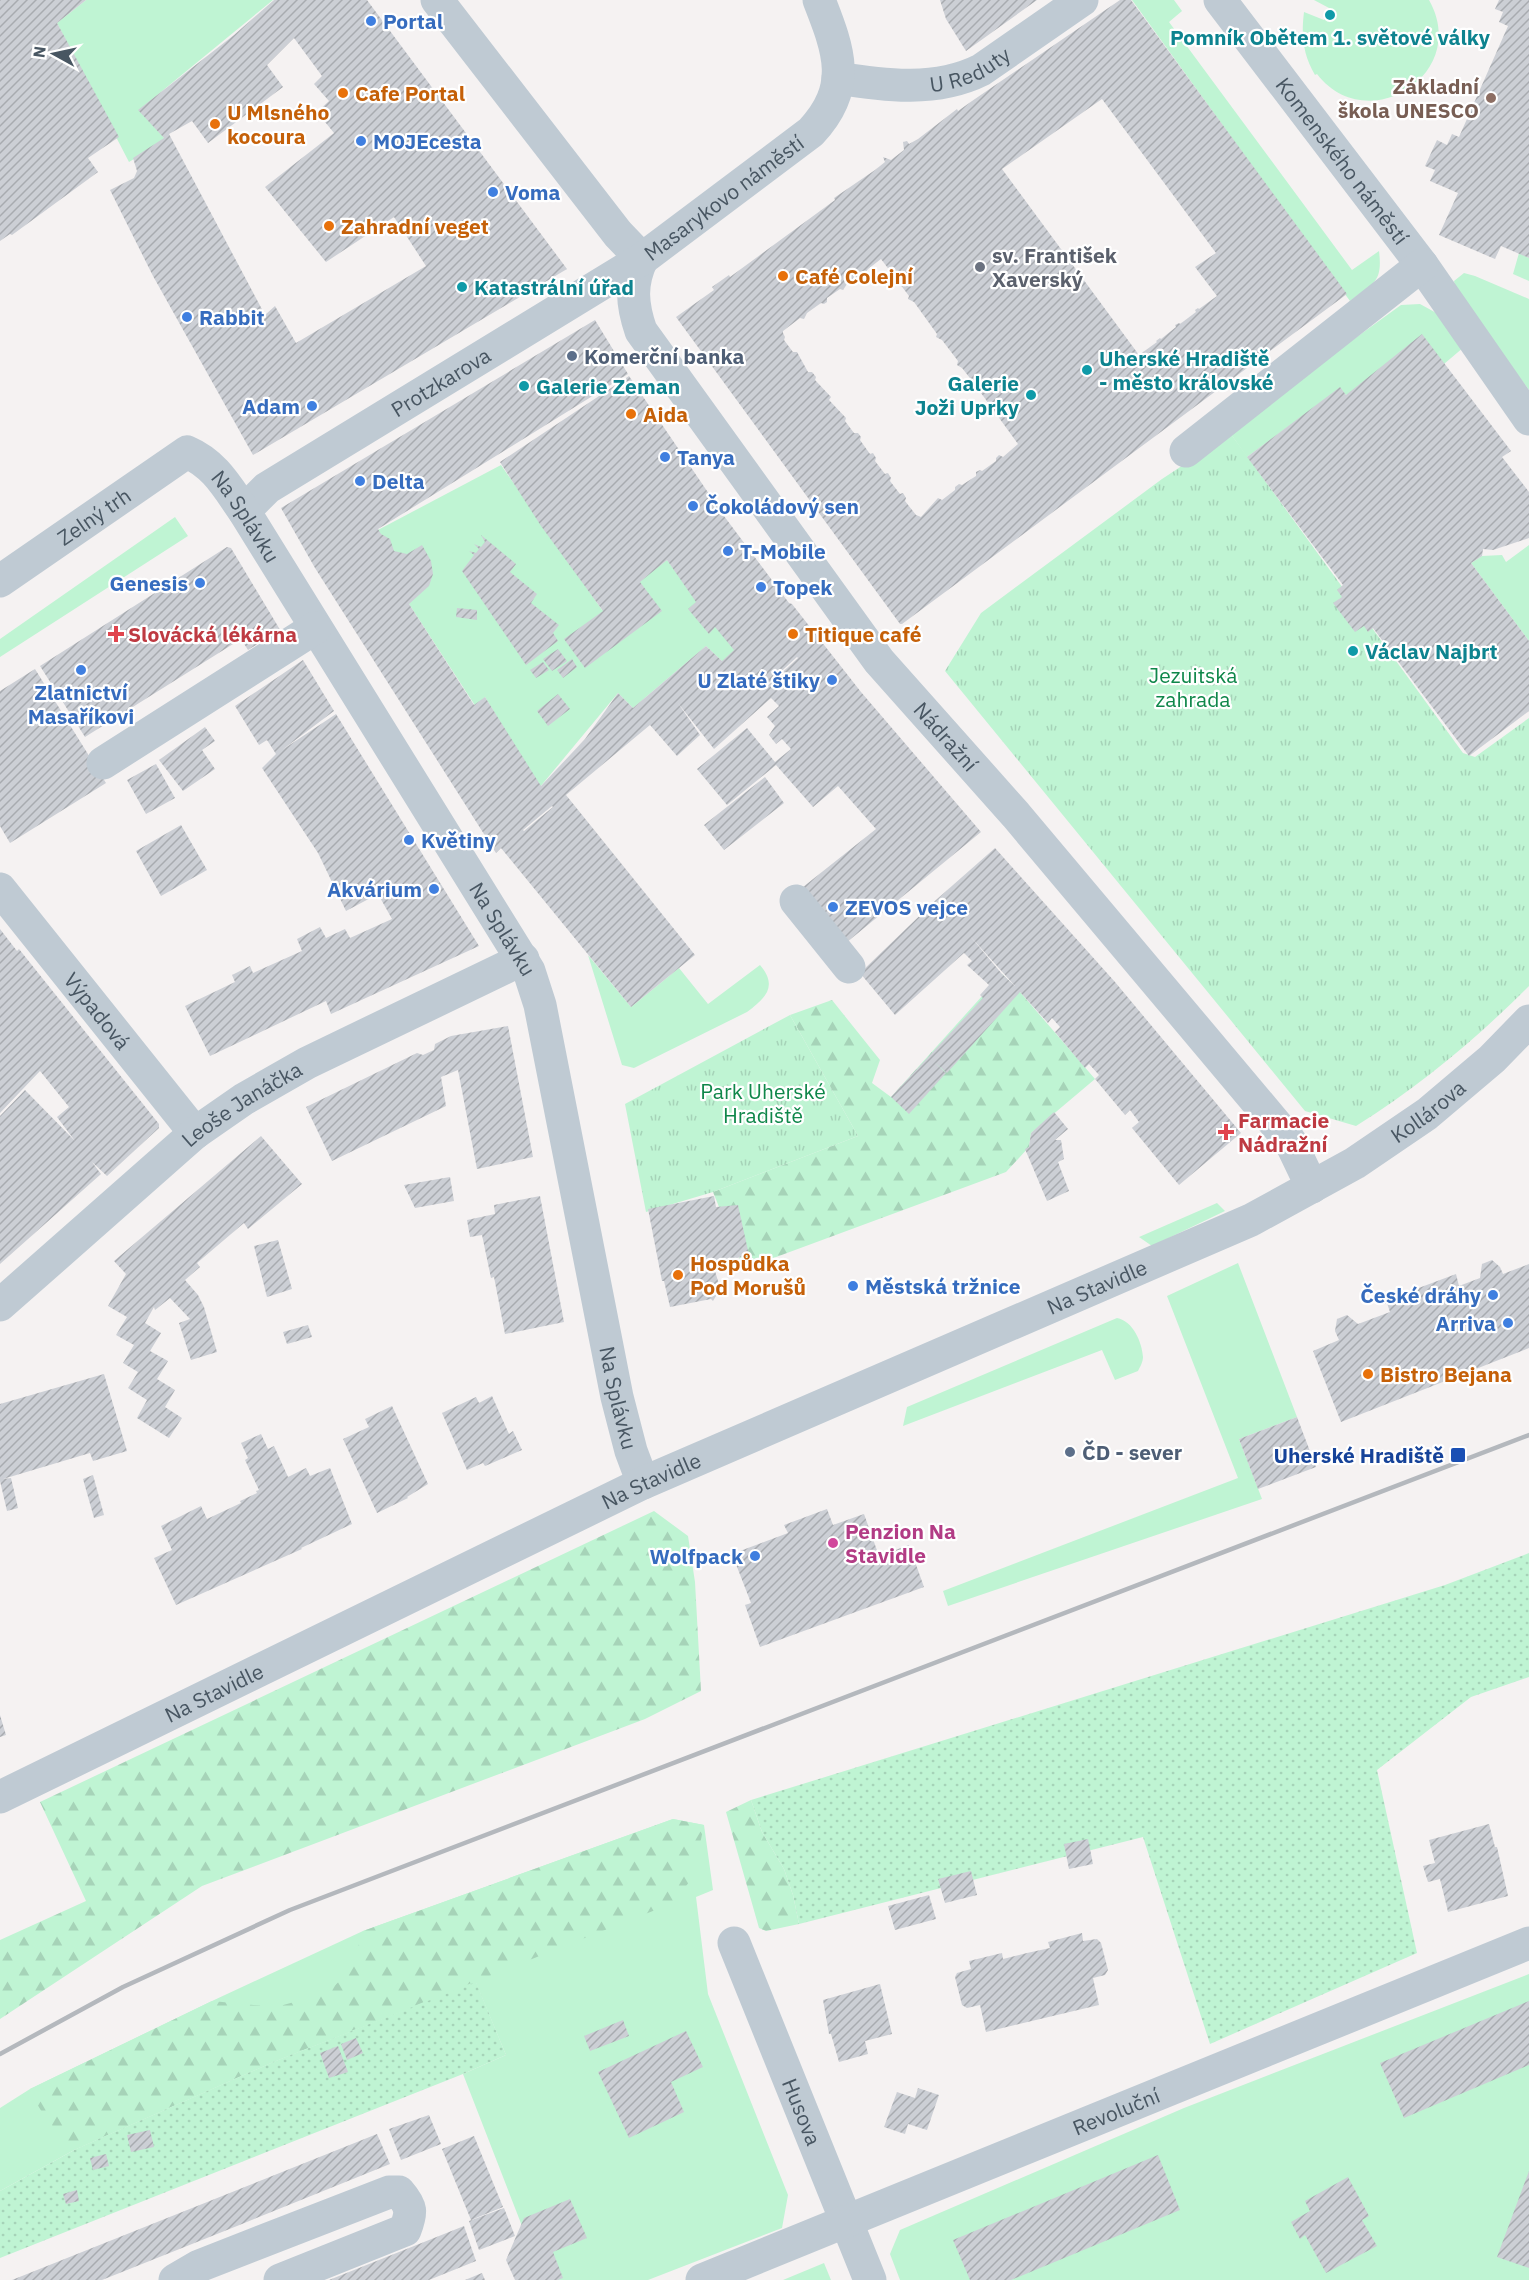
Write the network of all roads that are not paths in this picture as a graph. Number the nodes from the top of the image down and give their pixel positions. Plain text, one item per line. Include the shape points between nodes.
1 (437, 0) edge
2 (819, 0) edge
3 (1082, 0) edge
4 (1220, 0) edge
5 (838, 78) junction
6 (642, 259) junction
7 (1422, 265) junction
8 (1529, 419) edge
9 (1186, 451) dead end
10 (187, 452) joint
11 (244, 510) junction
12 (0, 581) edge
13 (315, 628) junction
14 (103, 763) dead end
15 (0, 889) edge
16 (796, 901) dead end
17 (523, 959) junction
18 (849, 967) dead end
19 (1529, 1021) edge
20 (195, 1133) junction
21 (1312, 1187) junction
22 (0, 1305) edge
23 (643, 1483) junction
24 (0, 1797) edge
25 (734, 1942) dead end
26 (1529, 1943) edge
27 (846, 2220) junction
28 (175, 2280) edge
29 (280, 2280) edge
30 (702, 2280) edge
31 (870, 2280) edge

1 - 6 street, Masarykovo náměstí via 618,234
2 - 5 street, Masarykovo náměstí via 836,44
3 - 5 street, U Reduty via 969,76 913,85
4 - 7 street, Komenského náměstí
5 - 6 street, Masarykovo náměstí via 826,114 811,132
6 - 11 street, Protzkarova via 267,488
6 - 21 street, Nádražní via 633,298 641,331 879,661 1016,815 1290,1141
7 - 8 street, Komenského náměstí
7 - 9 street, Komenského náměstí
10 - 11 street, Na Splávku via 217,472
10 - 12 street, Zelný trh
11 - 13 street, Na Splávku
13 - 14 street
13 - 17 street, Na Splávku
15 - 20 street, Výpadová
16 - 18 street
17 - 20 street, Leoše Janáčka via 307,1063
17 - 23 street, Na Splávku via 540,1005 617,1397
19 - 21 street, Kollárova via 1492,1059 1427,1114
20 - 22 street, Leoše Janáčka
21 - 23 street, Na Stavidle via 1251,1220
23 - 24 street, Na Stavidle
25 - 27 street, Husova
26 - 27 street, Revoluční
27 - 30 street, Revoluční
27 - 31 street, Husova
28 - 29 street via 200,2266 389,2192 399,2192 408,2202 411,2215 405,2229

